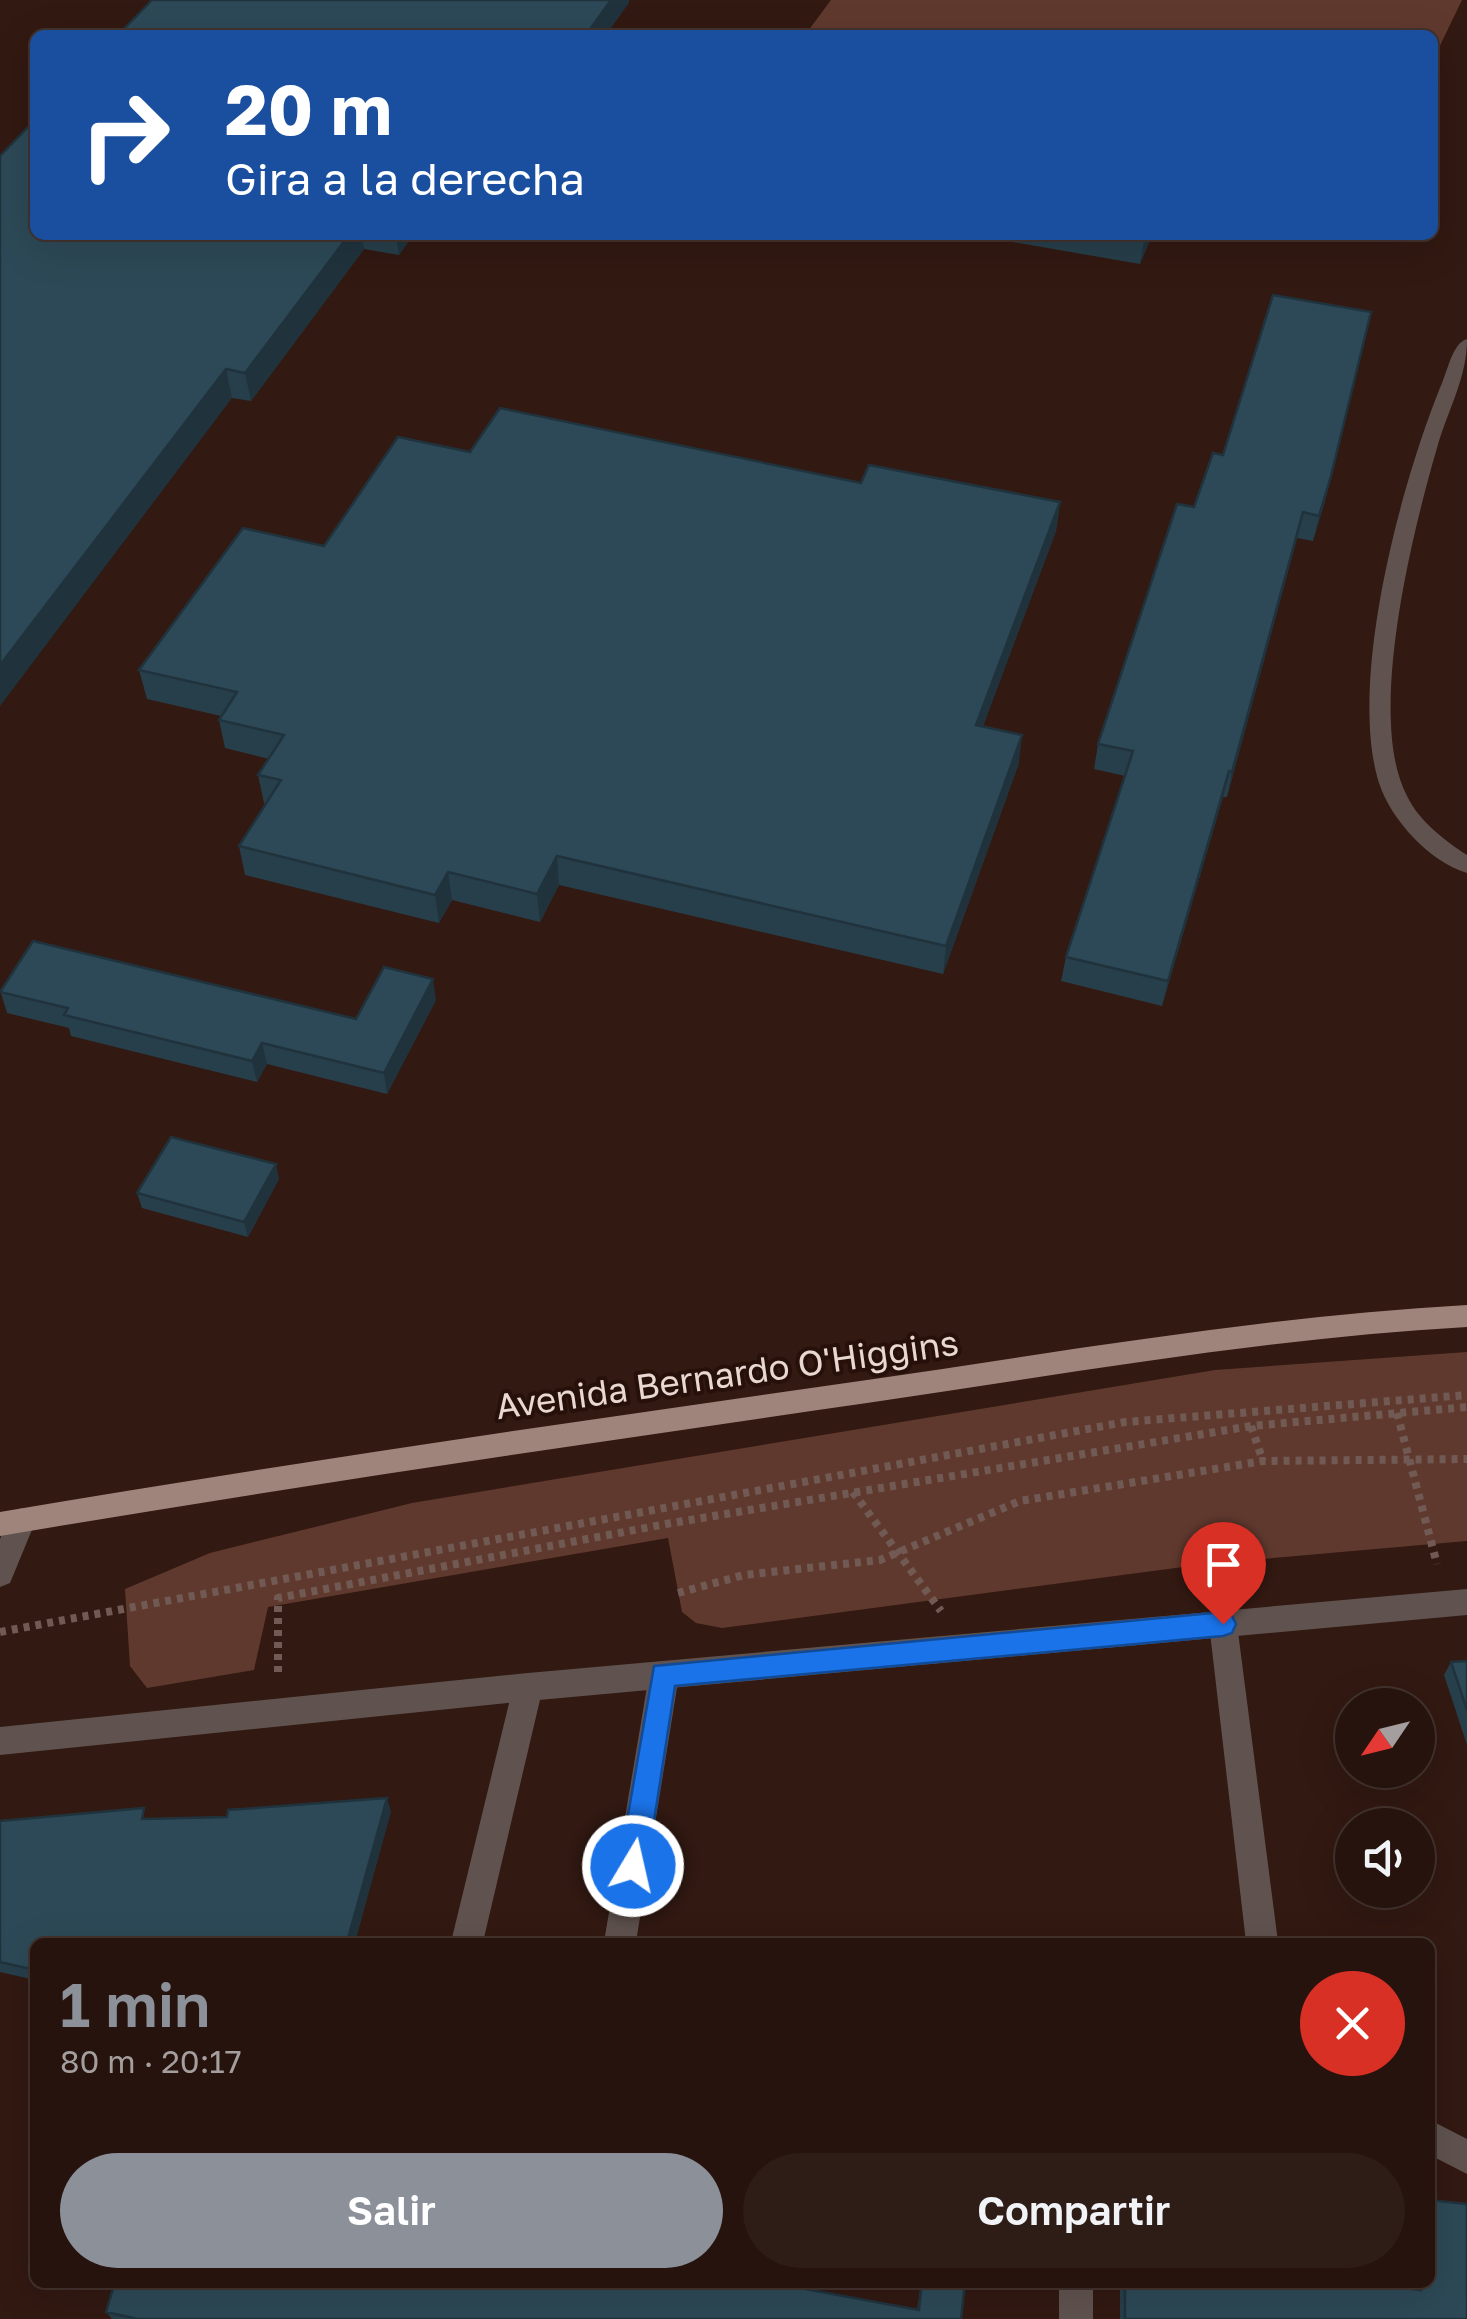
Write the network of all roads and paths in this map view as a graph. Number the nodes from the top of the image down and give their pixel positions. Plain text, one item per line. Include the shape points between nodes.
1 (1467, 344) edge
2 (1467, 864) edge
3 (1467, 1316) edge
4 (1467, 1395) edge
5 (1467, 1407) edge
6 (1397, 1413) junction
7 (1251, 1426) junction
8 (1467, 1459) edge
9 (1409, 1460) junction
10 (1263, 1461) junction
11 (853, 1492) junction
12 (11, 1522) edge
13 (898, 1552) junction
14 (0, 1574) edge
15 (678, 1592) dead end
16 (1458, 1603) edge
17 (1223, 1624) junction
18 (0, 1632) edge
19 (969, 1648) junction
20 (664, 1675) junction
21 (528, 1687) junction
22 (278, 1713) junction
23 (0, 1741) edge
24 (468, 1938) edge
25 (621, 1938) edge
26 (1262, 1938) edge
27 (1435, 2141) edge
28 (1467, 2157) edge
29 (1076, 2288) edge
30 (1076, 2319) edge

1 - 2 street via 1429,443 1406,539 1384,647 1381,722 1389,782 1412,822
3 - 12 main road, Avenida Bernardo O'Higgins via 1007,1371 274,1477
4 - 18 path via 1124,1422
5 - 6 path
6 - 7 path
6 - 9 path
7 - 10 path
7 - 11 path
8 - 9 path
9 - 10 path
9 - 16 path
10 - 13 path via 1020,1501
11 - 13 path
11 - 22 path via 278,1598
12 - 14 street
13 - 15 path
13 - 19 path
16 - 17 street
17 - 19 street
17 - 26 street
19 - 20 street
20 - 21 street
20 - 25 street
21 - 22 street
21 - 24 street
22 - 23 street
27 - 28 street
29 - 30 street

